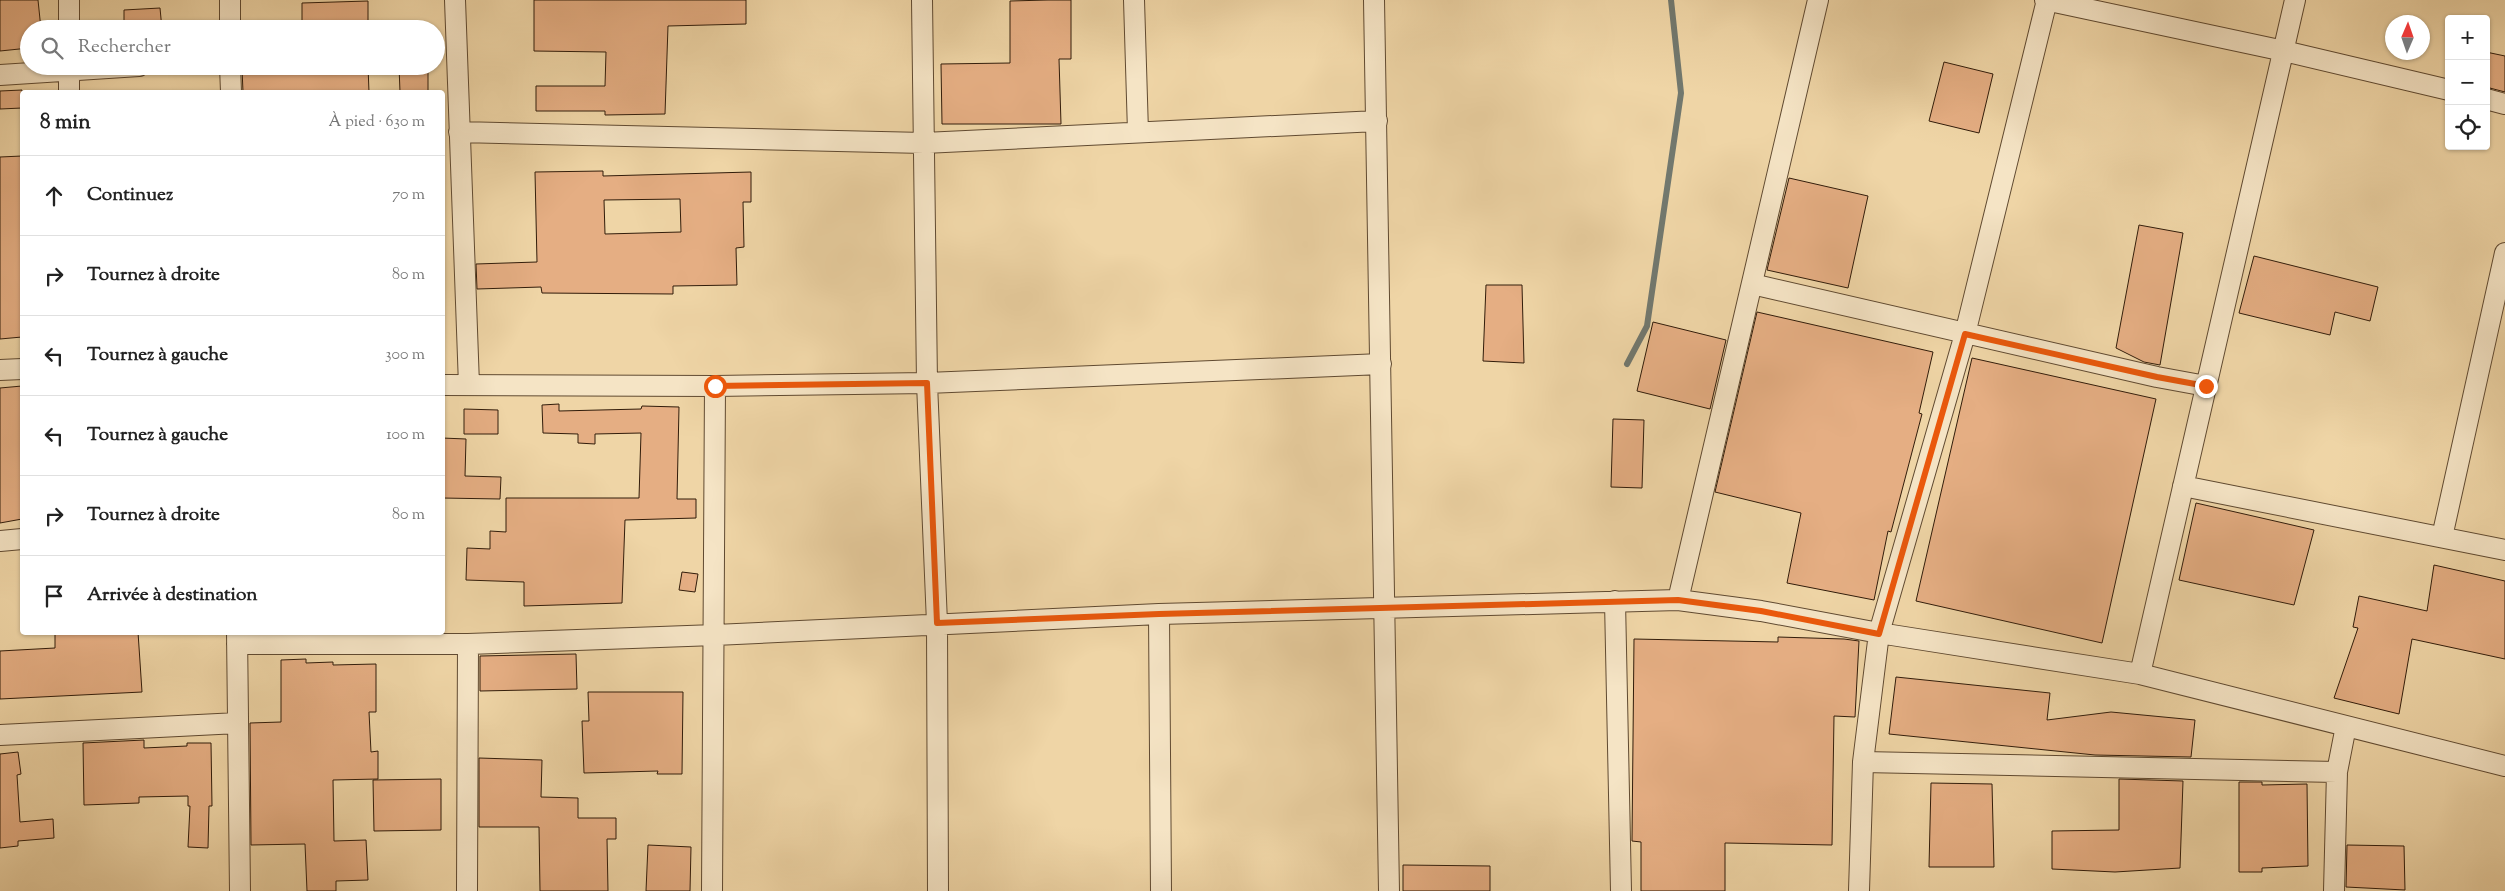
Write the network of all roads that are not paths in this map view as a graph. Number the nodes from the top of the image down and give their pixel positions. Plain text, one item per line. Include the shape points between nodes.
1 (69, 0) edge
2 (230, 0) edge
3 (455, 0) edge
4 (922, 0) edge
5 (1134, 0) edge
6 (1374, 0) edge
7 (1818, 0) edge
8 (2047, 0) edge
9 (2295, 0) edge
10 (69, 20) edge
11 (230, 20) edge
12 (2284, 51) junction
13 (20, 73) edge
14 (0, 75) edge
15 (69, 75) edge
16 (230, 75) edge
17 (2445, 89) edge
18 (69, 90) edge
19 (231, 90) edge
20 (2490, 100) edge
21 (2505, 104) edge
22 (1377, 121) junction
23 (459, 132) junction
24 (1138, 132) junction
25 (924, 143) junction
26 (2505, 253) edge
27 (1752, 284) junction
28 (2497, 321) edge
29 (1965, 334) junction
30 (1381, 364) junction
31 (20, 369) edge
32 (0, 370) edge
33 (927, 383) junction
34 (445, 385) edge
35 (469, 385) junction
36 (715, 386) junction
37 (2206, 386) junction
38 (2183, 486) junction
39 (2442, 537) junction
40 (20, 539) edge
41 (0, 541) edge
42 (2505, 550) edge
43 (1678, 600) junction
44 (1615, 602) junction
45 (1385, 607) junction
46 (1159, 614) junction
47 (937, 623) junction
48 (1879, 634) junction
49 (715, 635) junction
50 (237, 638) edge
51 (468, 644) junction
52 (2140, 674) junction
53 (238, 723) junction
54 (2346, 726) junction
55 (0, 735) edge
56 (1863, 762) junction
57 (2505, 766) edge
58 (2337, 772) junction
59 (225, 891) edge
60 (240, 891) edge
61 (468, 891) edge
62 (712, 891) edge
63 (938, 891) edge
64 (1161, 891) edge
65 (1389, 891) edge
66 (1622, 891) edge
67 (1859, 891) edge
68 (2334, 891) edge

1 - 10 street
2 - 11 street
3 - 23 street
4 - 25 street
5 - 24 street
6 - 22 street
7 - 27 street
8 - 12 street
8 - 29 street
9 - 12 street
12 - 17 street
12 - 37 street
13 - 14 street
15 - 18 street
16 - 19 street
20 - 21 street
22 - 24 street
22 - 30 street
23 - 25 street
23 - 35 street
24 - 25 street
25 - 33 street
26 - 28 street
27 - 29 street
27 - 43 street
28 - 39 street
29 - 37 street
29 - 48 street
30 - 33 street
30 - 45 street
31 - 32 street
33 - 36 street
33 - 47 street
34 - 35 street
35 - 36 street
36 - 49 street
37 - 38 street
38 - 39 street
38 - 52 street
39 - 42 street
40 - 41 street
43 - 44 street
43 - 48 street via 1761,611
44 - 45 street
44 - 66 street
45 - 46 street
45 - 65 street
46 - 47 street
46 - 64 street
47 - 49 street
47 - 63 street
48 - 52 street
48 - 56 street
49 - 51 street
49 - 62 street
50 - 51 street
50 - 53 street
51 - 61 street
52 - 54 street
53 - 55 street
53 - 60 street
54 - 57 street
54 - 58 street
56 - 58 street
56 - 67 street
58 - 68 street
59 - 60 street

